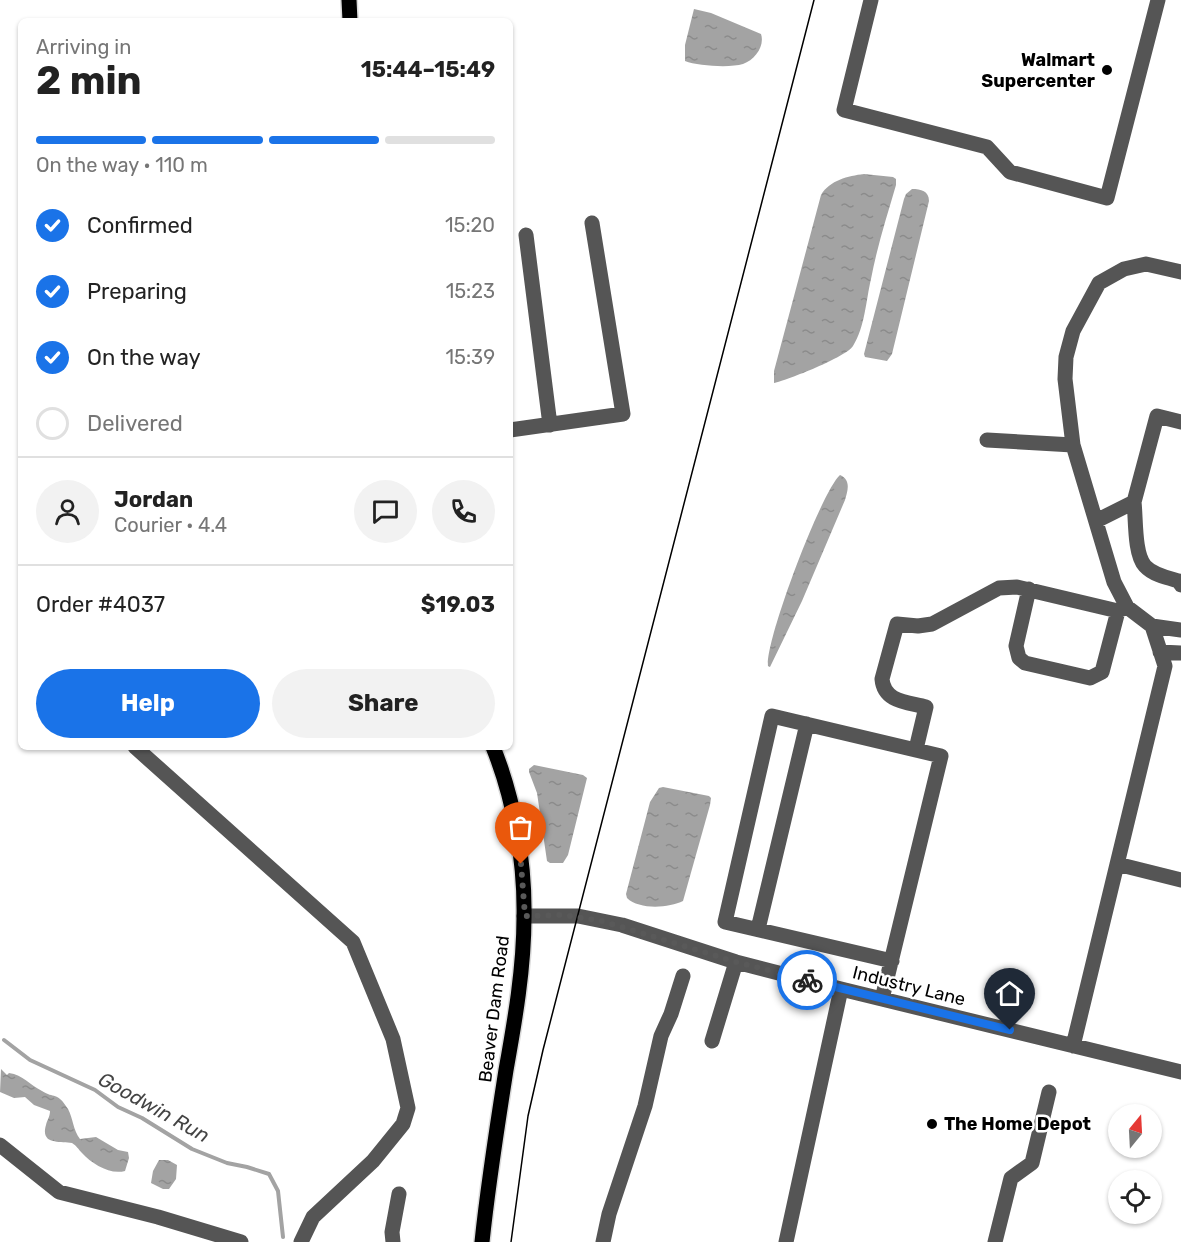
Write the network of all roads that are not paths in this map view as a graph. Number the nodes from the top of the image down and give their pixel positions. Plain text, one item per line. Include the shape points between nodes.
1 (349, 0) edge
2 (871, 0) edge
3 (1158, 0) edge
4 (350, 18) edge
5 (592, 223) dead end
6 (526, 235) dead end
7 (1181, 272) edge
8 (1181, 422) edge
9 (550, 424) junction
10 (513, 430) edge
11 (987, 440) dead end
12 (1073, 445) junction
13 (1134, 502) junction
14 (1096, 521) junction
15 (1181, 585) edge
16 (1029, 589) junction
17 (1122, 609) junction
18 (1152, 626) junction
19 (1181, 630) edge
20 (1161, 652) junction
21 (1181, 653) edge
22 (807, 724) junction
23 (916, 749) junction
24 (138, 750) edge
25 (494, 750) edge
26 (1117, 864) junction
27 (1181, 880) edge
28 (525, 916) junction
29 (758, 929) junction
30 (892, 961) junction
31 (736, 962) junction
32 (683, 976) dead end
33 (841, 989) junction
34 (882, 999) junction
35 (712, 1041) dead end
36 (1073, 1046) junction
37 (1181, 1072) edge
38 (1048, 1092) dead end
39 (0, 1145) edge
40 (399, 1194) dead end
41 (241, 1242) edge
42 (301, 1242) edge
43 (393, 1242) edge
44 (482, 1242) edge
45 (603, 1242) edge
46 (786, 1242) edge
47 (995, 1242) edge

1 - 4 main road
2 - 3 street via 844,110 987,147 1010,172 1107,198
5 - 9 street via 623,414
6 - 9 street
7 - 12 street via 1146,264 1124,269 1099,283 1073,331 1066,357
8 - 13 street via 1157,416
9 - 10 street
11 - 12 street
12 - 14 street
13 - 14 street
13 - 15 street via 1139,556 1153,572
14 - 17 street
16 - 17 street
16 - 17 street via 1016,653 1025,663 1090,678 1102,672
16 - 23 street via 999,588 932,624 897,624 883,688 896,699 926,707
17 - 18 street
18 - 19 street
18 - 20 street
20 - 21 street
20 - 26 street via 1165,666
22 - 23 street
22 - 29 street
22 - 29 street via 772,716 725,922
23 - 30 street via 941,756
24 - 42 street via 353,942 393,1039 408,1108 403,1124 373,1161 313,1218
25 - 28 main road, Beaver Dam Road via 514,820
26 - 27 street
26 - 36 street
28 - 31 street, Industry Lane via 602,921
28 - 44 main road, Beaver Dam Road via 520,980
29 - 30 street
30 - 34 street
31 - 33 street, Industry Lane
31 - 35 street
32 - 45 street via 661,1036 645,1106
33 - 34 street, Industry Lane
33 - 46 street
34 - 36 street, Industry Lane
36 - 37 street, Industry Lane
38 - 47 street via 1032,1163 1011,1178
39 - 41 street via 59,1192
40 - 43 street

